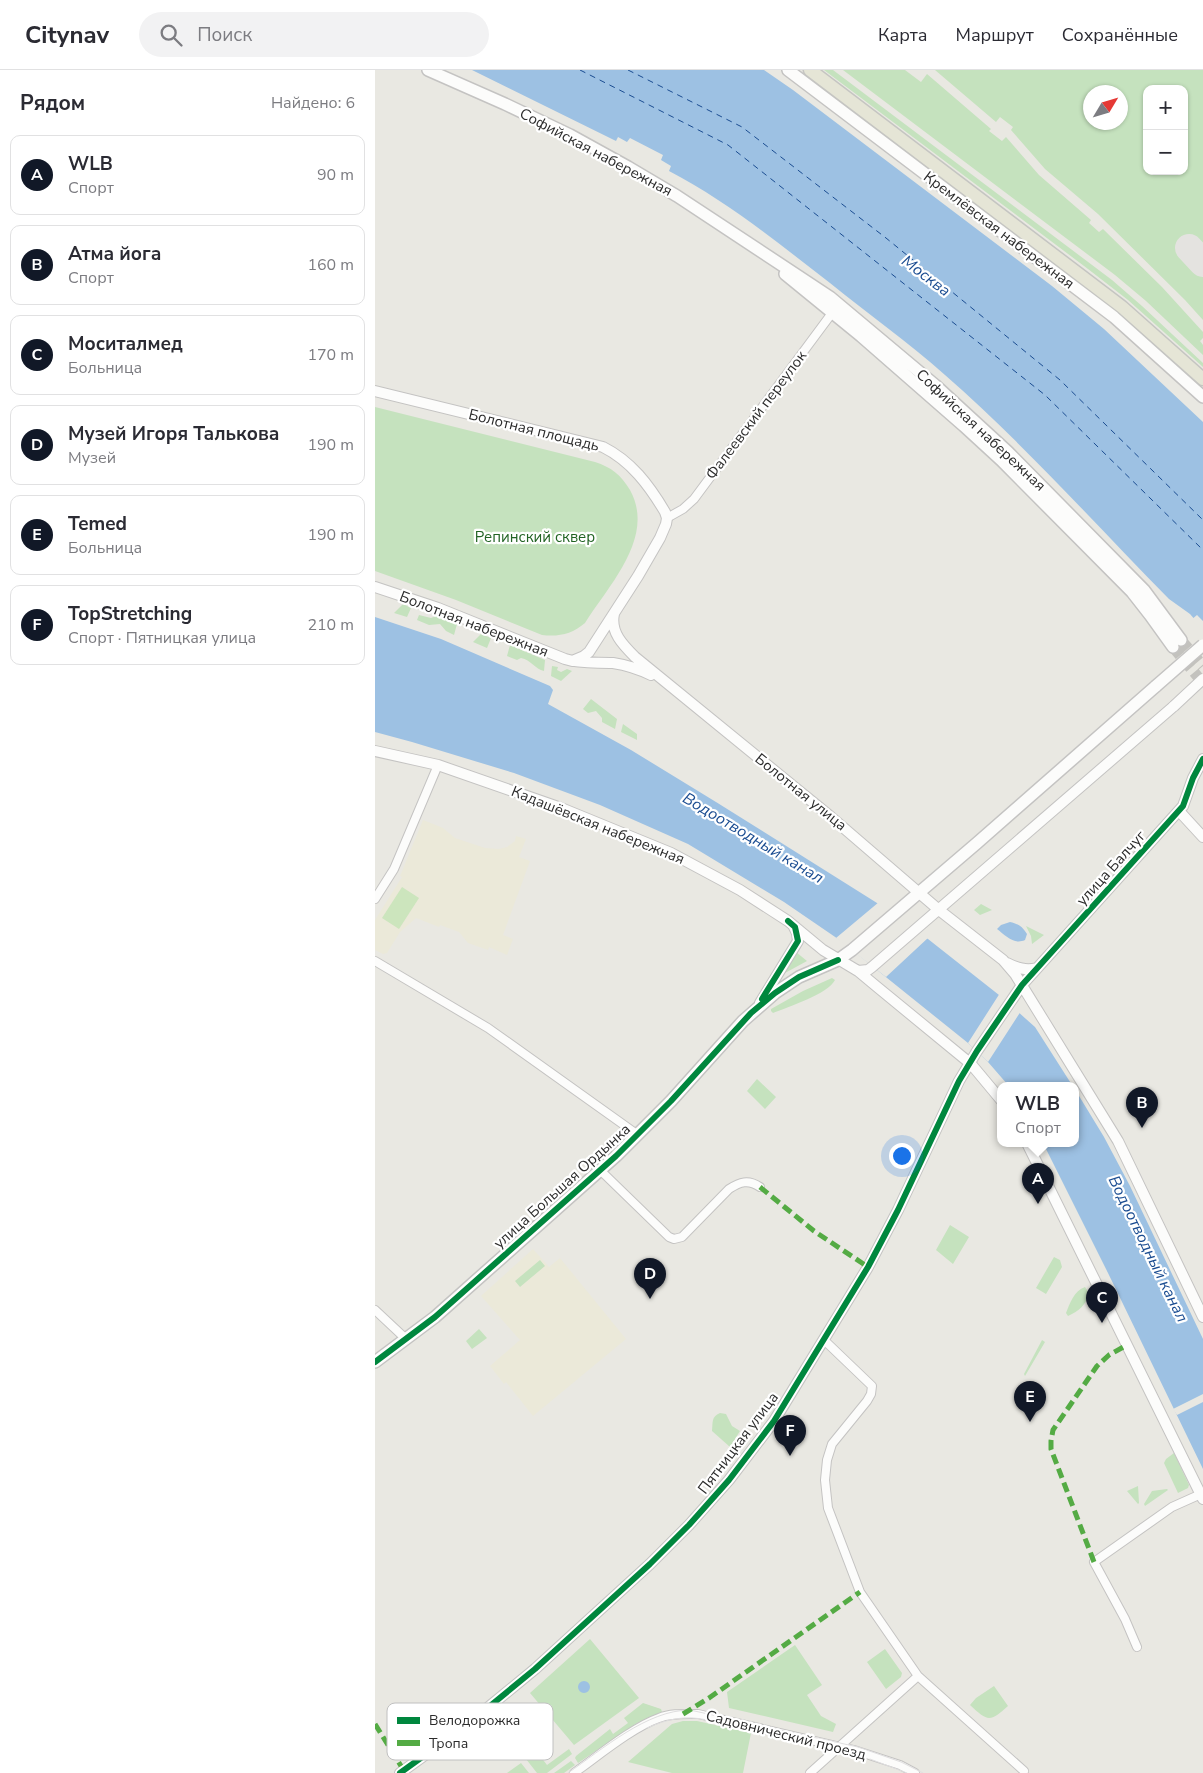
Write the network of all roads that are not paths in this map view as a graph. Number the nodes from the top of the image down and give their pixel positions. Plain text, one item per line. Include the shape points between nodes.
1 (428, 70) edge
2 (788, 70) edge
3 (810, 70) edge
4 (835, 308) junction
5 (1203, 379) edge
6 (375, 391) edge
7 (1203, 397) edge
8 (667, 518) junction
9 (375, 587) edge
10 (614, 614) junction
11 (1177, 644) tunnel mouth
12 (1203, 645) edge
13 (572, 661) junction
14 (659, 678) junction
15 (1203, 679) edge
16 (375, 751) edge
17 (1203, 759) edge
18 (438, 765) junction
19 (1179, 811) junction
20 (1203, 837) edge
21 (920, 893) junction
22 (375, 900) edge
23 (939, 910) junction
24 (789, 921) junction
25 (838, 960) junction
26 (1003, 960) junction
27 (375, 961) edge
28 (1037, 968) junction
29 (858, 971) junction
30 (1022, 985) junction
31 (1011, 1001) joint
32 (751, 1013) junction
33 (971, 1064) junction
34 (997, 1095) edge
35 (638, 1135) junction
36 (1029, 1147) edge
37 (600, 1170) junction
38 (760, 1187) dead end
39 (375, 1310) edge
40 (1203, 1317) edge
41 (406, 1339) junction
42 (824, 1340) junction
43 (375, 1362) edge
44 (1202, 1496) edge
45 (1137, 1647) dead end
46 (918, 1676) junction
47 (494, 1703) edge
48 (839, 1746) junction
49 (418, 1760) edge
50 (1024, 1771) dead end
51 (400, 1773) edge
52 (574, 1773) edge
53 (810, 1773) edge
54 (915, 1773) edge

1 - 4 main road, Софийская набережная via 602,152 673,193 755,248
2 - 7 main road, Кремлёвская набережная via 1114,317
3 - 5 main road, Кремлёвская набережная via 1115,302
4 - 8 street, Фалеевский переулок via 694,499
4 - 11 main road, Софийская набережная via 935,385 1013,457 1144,590
6 - 8 street, Болотная площадь via 603,447 618,455 643,478
8 - 10 street via 660,538
9 - 13 street, Болотная набережная via 439,608
10 - 13 street via 589,652
10 - 14 street, Болотная улица via 613,627 621,641
12 - 21 main road, улица Большая Ордынка, bridge
13 - 14 street, Болотная улица via 626,665
14 - 21 street, Болотная улица
15 - 23 street, bridge
16 - 18 street, Кадашёвская набережная
17 - 19 street, улица Балчуг
18 - 22 street via 394,869
18 - 24 street, Кадашёвская набережная via 561,808 671,853
19 - 20 street
19 - 28 street, улица Балчуг
21 - 23 street, Болотная улица
21 - 25 main road, улица Большая Ордынка
23 - 26 street, Болотная улица
23 - 29 street via 872,967
24 - 25 street, Кадашёвская набережная
24 - 32 street, улица Большая Ордынка via 795,927 798,942
25 - 29 street, Кадашёвская набережная
25 - 32 main road, улица Большая Ордынка via 799,977
26 - 28 street via 1023,969
26 - 30 street
27 - 35 street via 488,1028
28 - 30 street, улица Балчуг
29 - 33 street, Кадашёвская набережная
30 - 31 street, улица Балчуг
30 - 40 street via 1118,1141
31 - 33 street, Пятницкая улица
32 - 35 main road, улица Большая Ордынка
33 - 34 street, Кадашёвская набережная
33 - 42 street, Пятницкая улица via 959,1082 872,1260
35 - 37 main road, улица Большая Ордынка
36 - 44 street
37 - 38 street via 674,1239 682,1236 735,1185 744,1181
37 - 41 main road, улица Большая Ордынка via 440,1313
39 - 41 street
41 - 43 main road, улица Большая Ордынка
42 - 46 street via 872,1386 867,1401 836,1438 830,1451 825,1480 828,1508 860,1592
42 - 47 street, Пятницкая улица via 774,1421 689,1525 651,1564
44 - 45 street via 1172,1507 1094,1562
46 - 48 street
46 - 50 street
48 - 52 street, Садовнический проезд via 698,1714 683,1714 659,1718 639,1727
48 - 53 street
48 - 54 street, Садовнический проезд via 900,1765
49 - 51 street, Пятницкая улица

